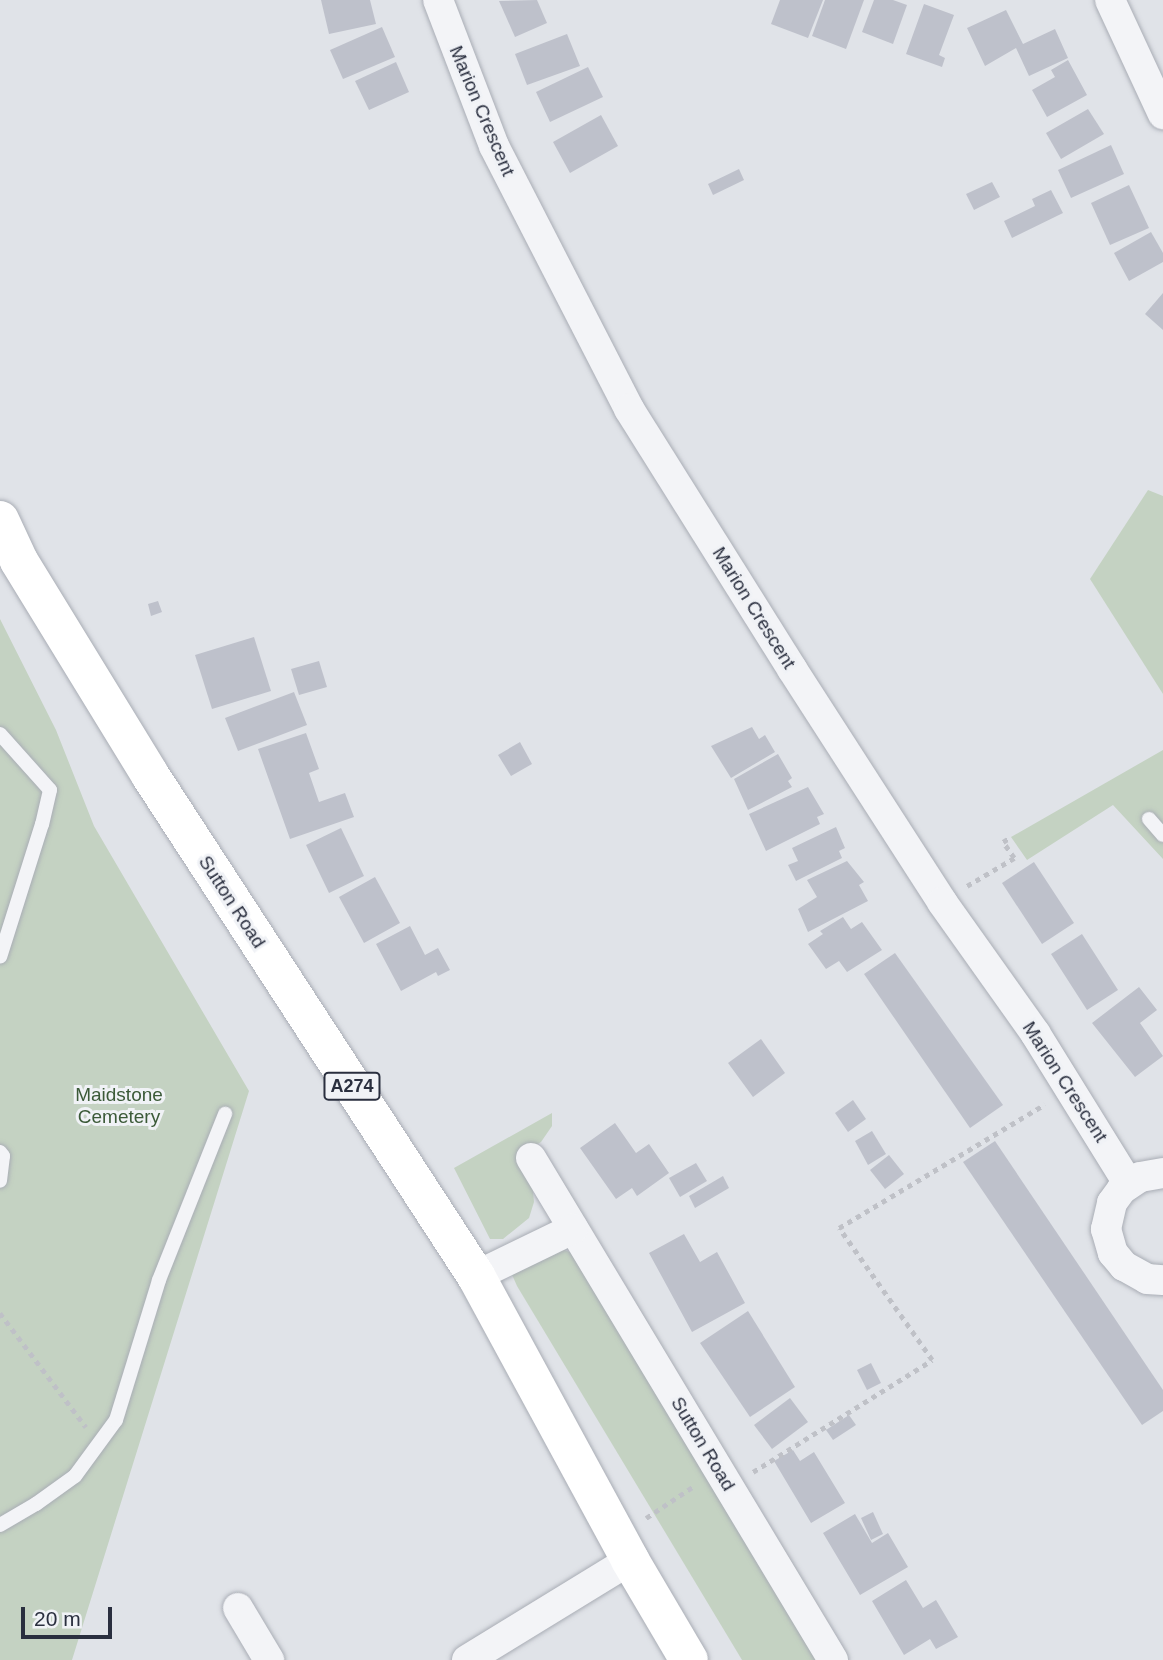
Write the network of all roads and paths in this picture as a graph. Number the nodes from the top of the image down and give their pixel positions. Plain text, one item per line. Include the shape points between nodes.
1 (438, 0) edge
2 (1110, 0) edge
3 (1163, 114) edge
4 (0, 520) edge
5 (0, 734) edge
6 (1149, 819) dead end
7 (1163, 835) edge
8 (1012, 836) dead end
9 (942, 902) junction
10 (0, 957) edge
11 (1070, 1089) junction
12 (226, 1114) dead end
13 (0, 1152) edge
14 (531, 1158) dead end
15 (1163, 1173) edge
16 (0, 1181) edge
17 (1128, 1183) junction
18 (573, 1229) junction
19 (476, 1276) junction
20 (1163, 1280) edge
21 (0, 1313) edge
22 (100, 1446) junction
23 (723, 1478) junction
24 (0, 1525) edge
25 (624, 1549) junction
26 (238, 1608) dead end
27 (269, 1660) edge
28 (467, 1660) edge
29 (689, 1660) edge
30 (833, 1660) edge

1 - 9 street, Marion Crescent via 494,146 629,409
2 - 3 street
4 - 19 main road, Sutton Road / A274 via 19,561 150,775
5 - 10 lane via 50,790
6 - 7 lane
8 - 9 path via 1003,842 1014,858
9 - 11 street, Marion Crescent
11 - 17 street, Marion Crescent
11 - 23 path via 839,1228 933,1360
12 - 22 lane via 159,1280 116,1420
13 - 16 lane
14 - 18 street, Sutton Road
15 - 17 street via 1146,1174
17 - 20 street via 1109,1211 1106,1229 1110,1245 1131,1272
18 - 19 street
18 - 23 street, Sutton Road
19 - 25 main road, Sutton Road / A274
21 - 22 path
22 - 24 lane via 75,1476
23 - 25 path
23 - 30 street, Sutton Road
25 - 28 street
25 - 29 main road, Sutton Road / A274
26 - 27 street

